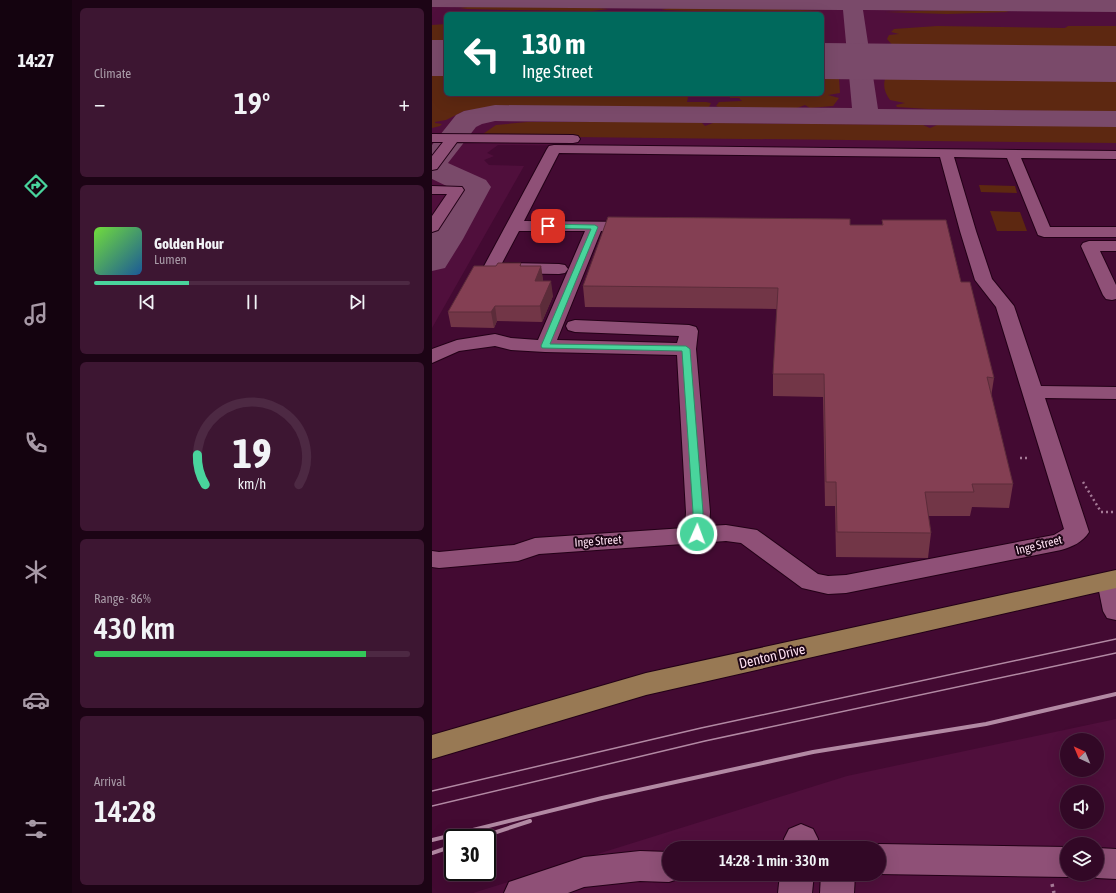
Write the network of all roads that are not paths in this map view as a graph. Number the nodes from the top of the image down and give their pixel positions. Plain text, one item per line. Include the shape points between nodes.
1 (432, 138) edge
2 (453, 138) junction
3 (1116, 145) edge
4 (946, 153) junction
5 (1012, 154) junction
6 (1116, 155) edge
7 (432, 166) edge
8 (432, 190) edge
9 (514, 226) junction
10 (432, 227) edge
11 (595, 227) junction
12 (653, 227) edge
13 (1116, 232) edge
14 (1116, 246) edge
15 (559, 269) dead end
16 (1112, 295) dead end
17 (575, 326) dead end
18 (511, 344) junction
19 (545, 346) junction
20 (686, 349) junction
21 (432, 357) edge
22 (432, 368) edge
23 (1032, 392) junction
24 (1116, 393) edge
25 (697, 534) junction
26 (432, 552) edge
27 (501, 554) junction
28 (432, 559) edge
29 (1114, 582) edge
30 (1116, 611) edge
31 (432, 747) edge
32 (886, 859) edge
33 (1060, 862) edge
34 (1104, 863) edge
35 (1116, 864) edge
36 (662, 867) edge
37 (838, 881) edge
38 (521, 893) edge
39 (837, 893) edge

1 - 2 street
2 - 3 street
2 - 7 street
4 - 5 street
4 - 9 street via 554,149
4 - 23 street, Inge Street via 962,231 984,280 1005,306
5 - 6 street
5 - 13 street via 1044,232
8 - 10 street via 457,190
9 - 11 street
9 - 15 street via 491,268
11 - 12 street
11 - 19 street
14 - 16 street via 1089,246
17 - 20 street via 689,332
18 - 19 street
18 - 21 street via 495,340 472,342 443,350
18 - 22 street via 469,352
19 - 20 street
20 - 25 street via 698,512
23 - 24 street
23 - 25 street, Inge Street via 1076,532 1061,542 846,584 828,585 811,582 748,536 726,533
25 - 27 street, Inge Street via 535,546 518,553
26 - 27 street, Inge Street via 479,548
27 - 28 street, Inge Street
29 - 30 street
29 - 31 main road, Denton Drive via 646,684
32 - 33 street
34 - 35 street
36 - 38 street via 640,866 584,872
37 - 39 street

